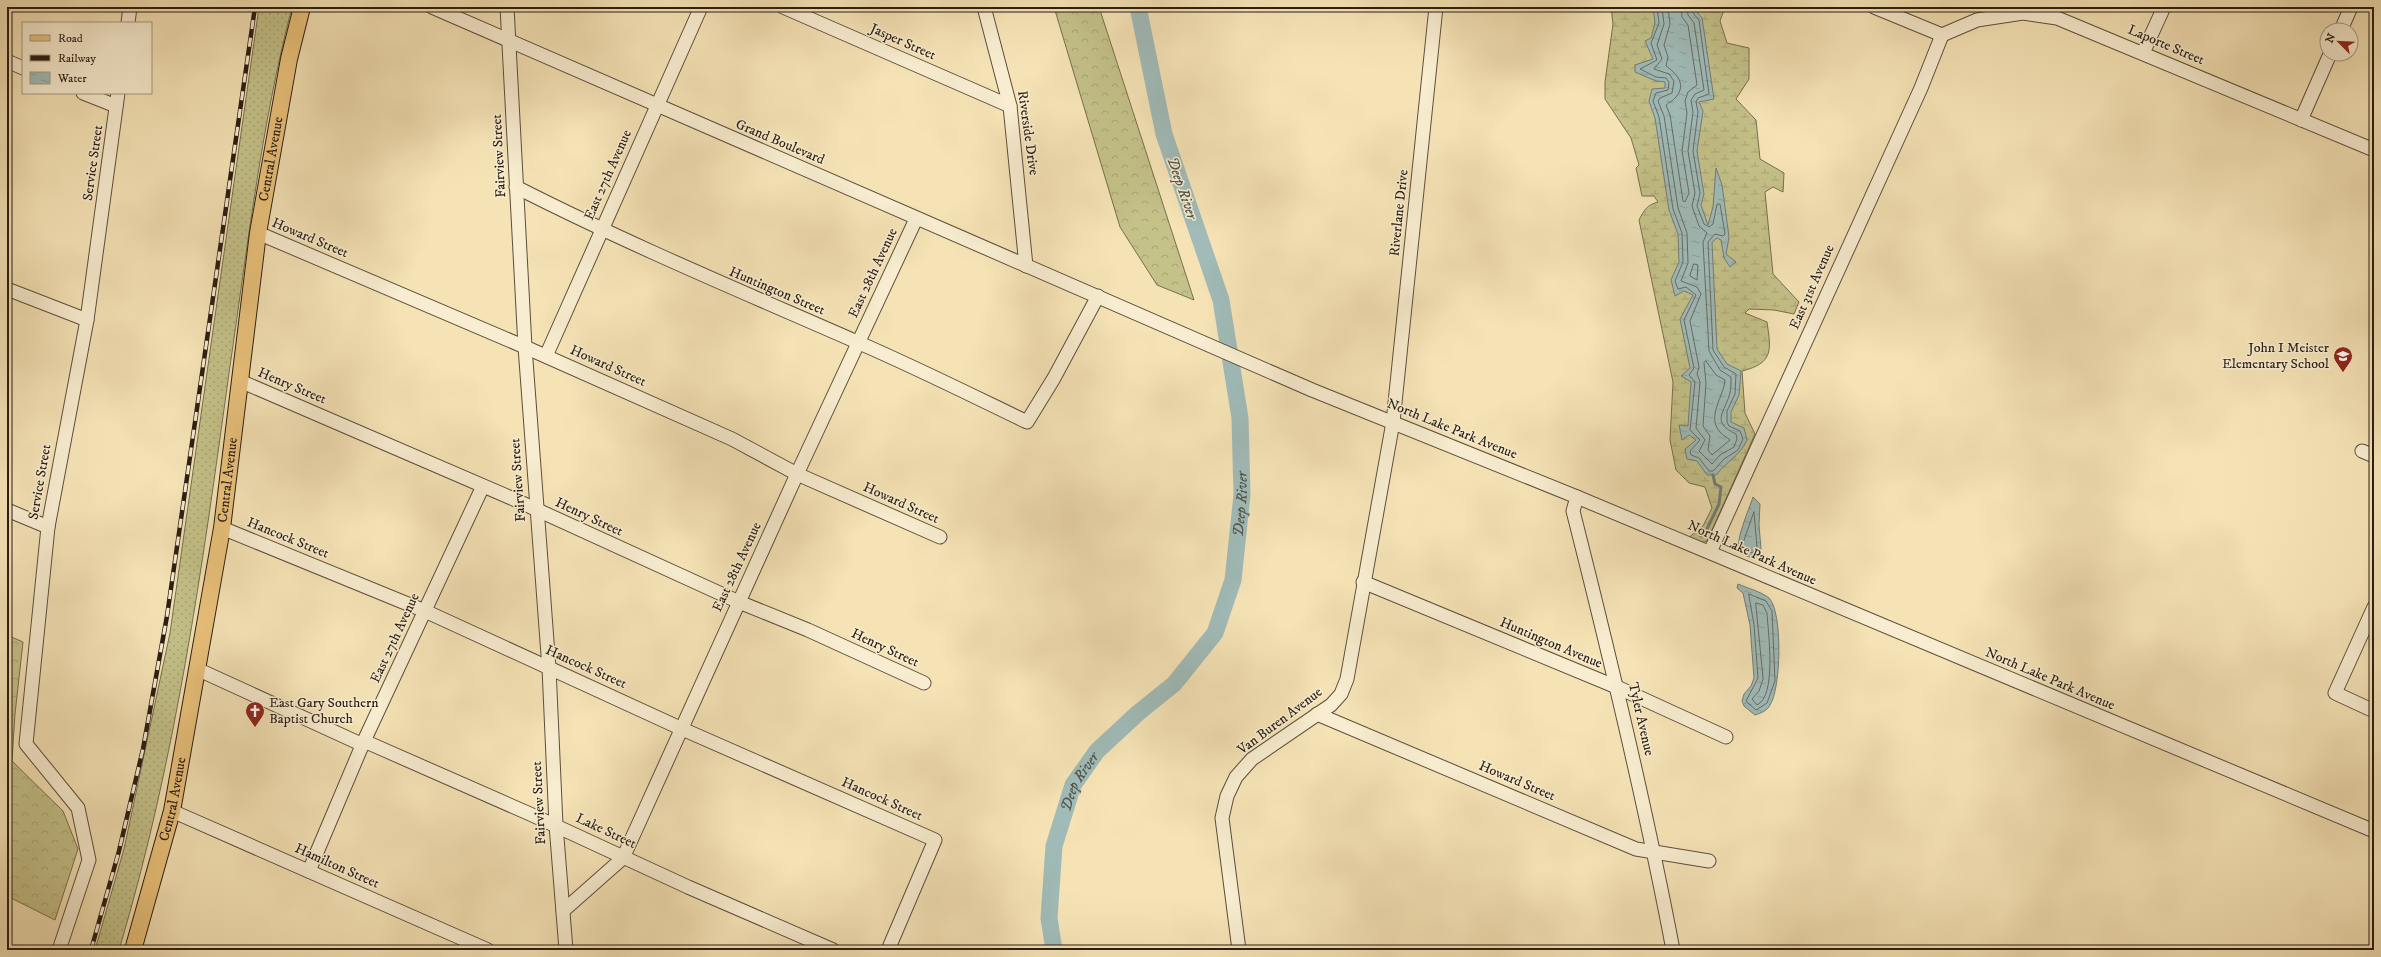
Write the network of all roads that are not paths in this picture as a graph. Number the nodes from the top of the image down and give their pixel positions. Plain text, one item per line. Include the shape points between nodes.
1 (130, 7) edge
2 (302, 7) edge
3 (432, 7) edge
4 (507, 7) edge
5 (701, 7) edge
6 (783, 7) edge
7 (984, 7) edge
8 (1436, 7) edge
9 (1874, 7) edge
10 (2164, 7) edge
11 (2351, 7) edge
12 (2024, 10) edge
13 (128, 22) edge
14 (2344, 22) edge
15 (1942, 35) junction
16 (510, 41) junction
17 (2144, 53) junction
18 (7, 61) edge
19 (2326, 62) edge
20 (22, 68) edge
21 (88, 94) edge
22 (117, 100) edge
23 (656, 106) junction
24 (1010, 106) junction
25 (2301, 120) junction
26 (2374, 150) edge
27 (516, 187) junction
28 (916, 218) junction
29 (601, 230) junction
30 (258, 233) junction
31 (1026, 266) junction
32 (7, 289) edge
33 (1098, 296) junction
34 (1116, 306) joint
35 (87, 320) junction
36 (858, 342) junction
37 (525, 347) junction
38 (546, 356) junction
39 (240, 381) junction
40 (1393, 422) junction
41 (797, 474) junction
42 (483, 486) junction
43 (1578, 497) junction
44 (7, 510) edge
45 (536, 510) junction
46 (48, 527) junction
47 (222, 528) junction
48 (940, 537) dead end
49 (1710, 552) junction
50 (1363, 582) junction
51 (738, 602) junction
52 (2374, 607) edge
53 (425, 611) junction
54 (548, 668) junction
55 (197, 669) junction
56 (924, 683) dead end
57 (1618, 688) junction
58 (2374, 710) edge
59 (1317, 714) junction
60 (680, 728) junction
61 (1726, 737) dead end
62 (363, 743) junction
63 (172, 811) junction
64 (556, 825) junction
65 (2374, 831) edge
66 (1655, 852) junction
67 (623, 858) junction
68 (1709, 861) dead end
69 (309, 871) junction
70 (563, 911) junction
71 (136, 949) edge
72 (59, 950) edge
73 (488, 950) edge
74 (566, 950) edge
75 (833, 950) edge
76 (888, 950) edge
77 (1239, 950) edge
78 (1673, 950) edge

1 - 13 street
2 - 30 main road, Central Avenue via 288,59
3 - 16 street, Grand Boulevard
4 - 16 street, Fairview Street
5 - 23 street, East 27th Avenue
6 - 24 street, Jasper Street
7 - 24 street, Riverside Drive
8 - 40 street, Riverlane Drive
9 - 15 street
10 - 17 street
11 - 14 street
12 - 15 street, Laporte Street via 1977,20
12 - 17 street, Laporte Street via 2057,18
15 - 49 street, East 31st Avenue via 1921,88
16 - 23 street, Grand Boulevard
16 - 27 street, Fairview Street
17 - 25 street, Laporte Street
18 - 20 street
19 - 25 street
21 - 22 street
22 - 35 street, Service Street
23 - 28 street, Grand Boulevard
23 - 29 street, East 27th Avenue
24 - 31 street, Riverside Drive
25 - 26 street, Laporte Street
27 - 29 street, Huntington Street
27 - 37 street, Fairview Street
28 - 31 street, Grand Boulevard
28 - 36 street, East 28th Avenue
29 - 36 street, Huntington Street via 791,315
29 - 38 street, East 27th Avenue
30 - 37 street, Howard Street
30 - 39 main road, Central Avenue
31 - 33 street, Grand Boulevard
32 - 35 street
33 - 34 street, Grand Boulevard
33 - 36 street, Huntington Street via 1027,422
34 - 40 street, North Lake Park Avenue
35 - 46 street, Service Street
36 - 41 street, East 28th Avenue
37 - 38 street, Howard Street
37 - 45 street, Fairview Street
38 - 41 street, Howard Street via 732,439
39 - 42 street, Henry Street
39 - 47 main road, Central Avenue
40 - 43 street, North Lake Park Avenue
40 - 50 street, Van Buren Avenue
41 - 48 street, Howard Street
41 - 51 street, East 28th Avenue
42 - 45 street, Henry Street
42 - 53 street, East 27th Avenue
43 - 49 street, North Lake Park Avenue
43 - 57 street, Tyler Avenue via 1573,511
44 - 46 street
45 - 51 street, Henry Street
45 - 54 street, Fairview Street
46 - 72 street, Service Street via 26,744 78,808 89,860
47 - 53 street, Hancock Street
47 - 55 main road, Central Avenue
49 - 65 street, North Lake Park Avenue via 1819,600
50 - 57 street, Huntington Avenue
50 - 59 street, Van Buren Avenue via 1347,679 1341,694
51 - 56 street, Henry Street via 808,630
51 - 60 street, East 28th Avenue
52 - 58 street via 2335,693
53 - 54 street, Hancock Street
53 - 62 street, East 27th Avenue
54 - 60 street, Hancock Street
54 - 64 street, Fairview Street
55 - 62 street, Lake Street
55 - 63 main road, Central Avenue
57 - 61 street, Huntington Avenue
57 - 66 street, Tyler Avenue
59 - 66 street, Howard Street via 1636,849
59 - 77 street, Van Buren Avenue via 1252,759 1236,777 1227,796 1222,818
60 - 67 street, East 28th Avenue
60 - 76 street, Hancock Street via 935,840
62 - 64 street, Lake Street
62 - 69 street, East 27th Avenue
63 - 69 street, Hamilton Street
63 - 71 main road, Central Avenue
64 - 67 street, Lake Street
64 - 70 street, Fairview Street
66 - 68 street, Howard Street
66 - 78 street, Tyler Avenue
67 - 70 street, East 28th Avenue
67 - 75 street, Lake Street
69 - 73 street, Hamilton Street
70 - 74 street, Fairview Street

